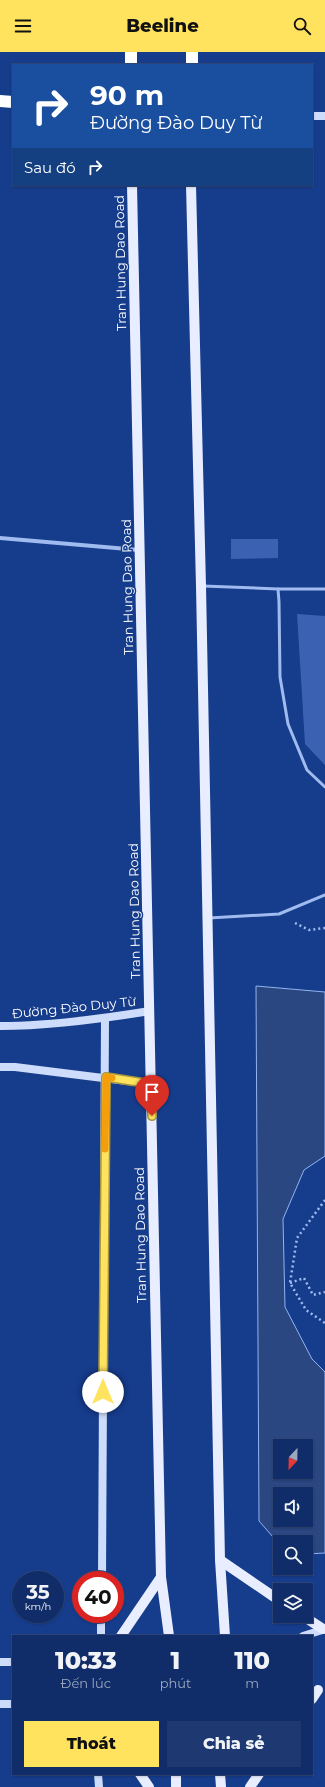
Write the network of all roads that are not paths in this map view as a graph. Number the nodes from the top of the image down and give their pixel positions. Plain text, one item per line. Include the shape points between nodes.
1 (131, 52) edge
2 (192, 52) edge
3 (131, 64) edge
4 (192, 64) edge
5 (0, 101) edge
6 (12, 102) edge
7 (313, 116) edge
8 (325, 116) edge
9 (132, 186) edge
10 (191, 186) edge
11 (0, 538) edge
12 (140, 550) junction
13 (201, 586) junction
14 (278, 589) junction
15 (325, 589) edge
16 (325, 787) edge
17 (325, 895) edge
18 (207, 918) junction
19 (150, 1011) junction
20 (105, 1018) junction
21 (0, 1026) edge
22 (0, 1067) edge
23 (106, 1077) junction
24 (151, 1084) junction
25 (220, 1560) junction
26 (102, 1571) edge
27 (161, 1576) junction
28 (273, 1596) edge
29 (313, 1622) edge
30 (101, 1623) edge
31 (324, 1629) edge
32 (101, 1635) edge
33 (122, 1635) edge
34 (169, 1635) edge
35 (225, 1635) edge
36 (306, 1635) edge
37 (0, 1662) edge
38 (12, 1662) edge
39 (0, 1704) edge
40 (12, 1704) edge
41 (98, 1775) edge
42 (141, 1775) edge
43 (176, 1775) edge
44 (220, 1775) edge
45 (258, 1775) edge
46 (99, 1787) edge
47 (149, 1787) edge
48 (176, 1787) edge
49 (220, 1787) edge
50 (250, 1787) edge

1 - 3 highway
2 - 4 highway
5 - 6 highway
7 - 8 street
9 - 12 main road, Tran Hung Dao Road
10 - 13 main road
11 - 12 street
12 - 19 main road, Tran Hung Dao Road
13 - 14 lane
13 - 18 main road
14 - 15 lane
14 - 16 lane via 280,677 288,724 307,770
17 - 18 lane via 279,914
18 - 25 main road
19 - 20 street, Đường Đào Duy Từ
19 - 24 main road, Tran Hung Dao Road
20 - 21 street, Đường Đào Duy Từ
20 - 23 street
22 - 23 street
23 - 24 street
23 - 26 street
24 - 27 main road, Tran Hung Dao Road
25 - 28 main road
25 - 35 main road
27 - 33 main road
27 - 34 main road, Tran Hung Dao Road
29 - 31 main road
30 - 32 street
31 - 36 street
37 - 38 street
39 - 40 street
41 - 46 street
42 - 47 main road
43 - 48 main road
44 - 49 main road
45 - 50 main road

